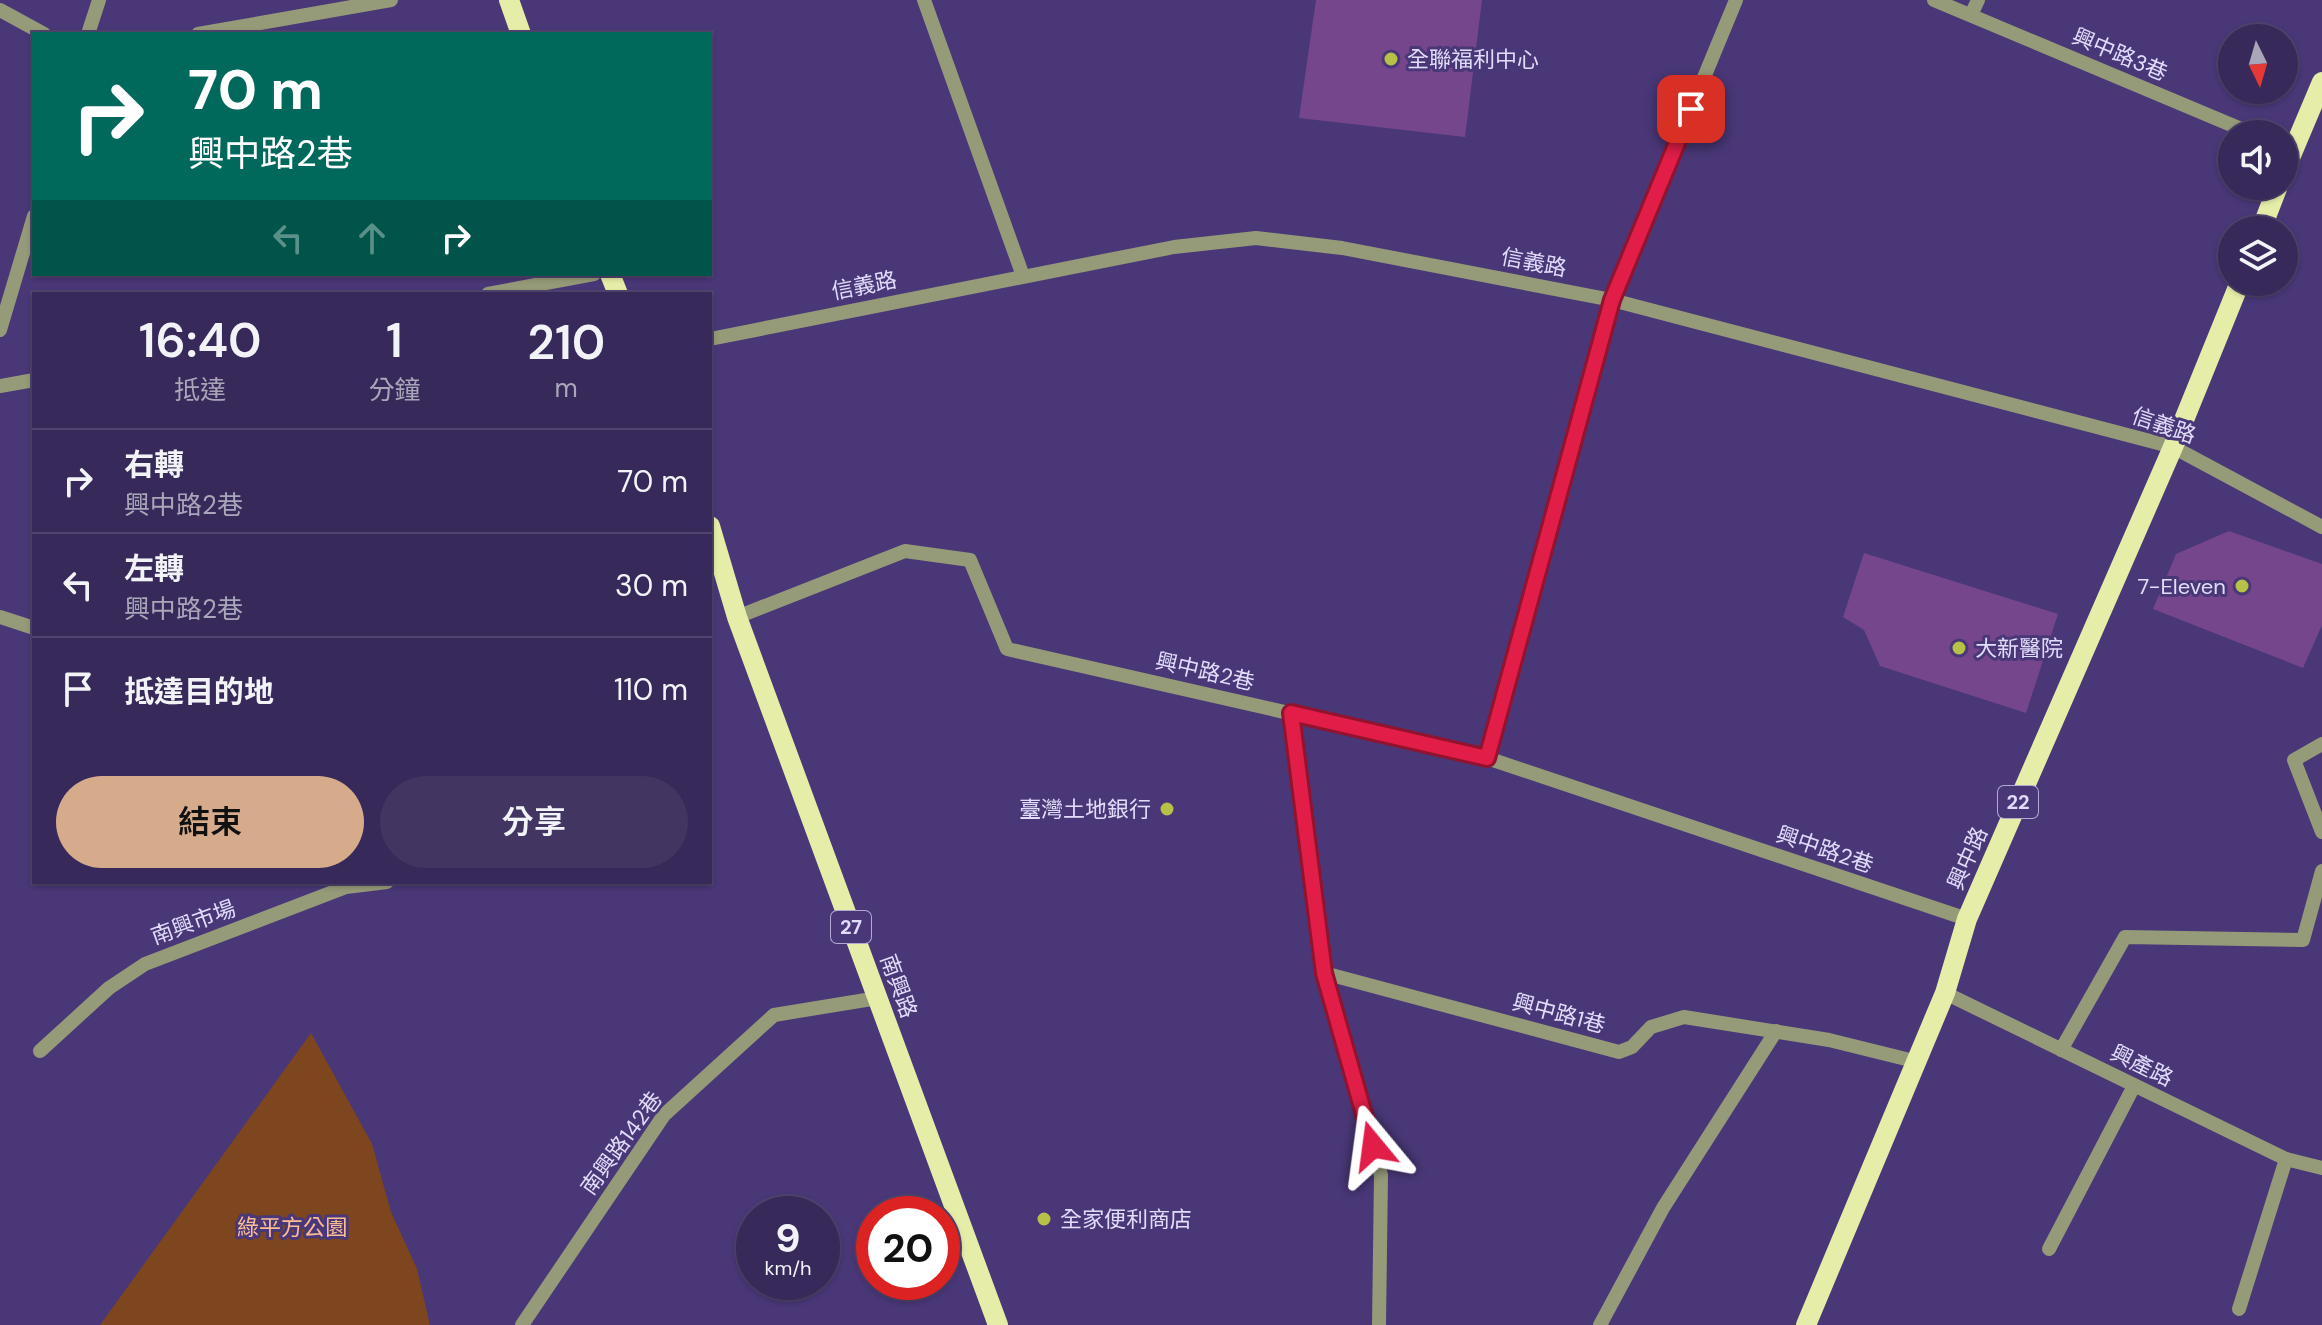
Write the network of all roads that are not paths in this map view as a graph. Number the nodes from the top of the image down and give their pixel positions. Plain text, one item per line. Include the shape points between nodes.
1 (99, 0) edge
2 (391, 0) edge
3 (509, 0) edge
4 (924, 0) edge
5 (1736, 0) edge
6 (1934, 0) edge
7 (1978, 0) edge
8 (0, 10) edge
9 (1971, 15) junction
10 (40, 32) edge
11 (89, 32) edge
12 (209, 32) edge
13 (520, 32) edge
14 (2322, 82) edge
15 (2220, 120) edge
16 (2298, 129) edge
17 (32, 223) edge
18 (583, 276) edge
19 (1023, 276) junction
20 (499, 292) edge
21 (2234, 296) edge
22 (1612, 300) junction
23 (0, 330) edge
24 (712, 339) edge
25 (32, 380) edge
26 (0, 386) edge
27 (2173, 447) junction
28 (2322, 527) edge
29 (712, 533) edge
30 (0, 617) edge
31 (737, 617) junction
32 (32, 627) edge
33 (1291, 713) junction
34 (2322, 744) edge
35 (1487, 758) junction
36 (2322, 832) edge
37 (2322, 871) edge
38 (371, 884) edge
39 (1967, 919) junction
40 (1324, 973) junction
41 (1945, 993) junction
42 (878, 998) junction
43 (1776, 1031) junction
44 (2061, 1050) junction
45 (40, 1051) dead end
46 (1914, 1061) junction
47 (2134, 1086) junction
48 (2286, 1159) junction
49 (2322, 1168) edge
50 (2049, 1249) dead end
51 (2239, 1309) dead end
52 (522, 1325) edge
53 (998, 1325) edge
54 (1379, 1325) edge
55 (1600, 1325) edge
56 (1806, 1325) edge

1 - 11 street
2 - 12 street
3 - 13 main road
4 - 19 street
5 - 22 street
6 - 9 street, 興中路3巷
7 - 9 street
8 - 10 street
9 - 15 street, 興中路3巷
14 - 16 main road
17 - 23 street
18 - 20 street
19 - 22 street, 信義路 via 1174,247 1256,238 1342,248
19 - 24 street, 信義路
21 - 27 main road, 興中路 / 22
22 - 27 street, 信義路
22 - 35 street
25 - 26 street
27 - 28 street, 信義路
27 - 39 main road, 興中路 / 22
29 - 31 main road, 南興路 / 27
30 - 32 street
31 - 33 street, 興中路2巷 via 905,551 970,560 1007,649
31 - 42 main road, 南興路 / 27
33 - 35 street, 興中路2巷
33 - 40 street
34 - 36 street via 2294,760
35 - 39 street, 興中路2巷
37 - 44 street via 2303,940 2125,937
38 - 45 street, 南興市場 via 346,887 145,964 109,988
39 - 41 main road, 興中路 / 22
40 - 43 street, 興中路1巷 via 1619,1052 1632,1047 1651,1027 1684,1017
40 - 54 street via 1381,1175
41 - 44 street, 興產路
41 - 46 main road, 興中路 / 22
42 - 52 street, 南興路142巷 via 774,1015 664,1115
42 - 53 main road, 南興路 / 27
43 - 46 street, 興中路1巷
43 - 55 street via 1663,1208
44 - 47 street, 興產路
46 - 56 main road, 興中路 / 22
47 - 48 street, 興產路
47 - 50 street
48 - 49 street, 興產路
48 - 51 street

